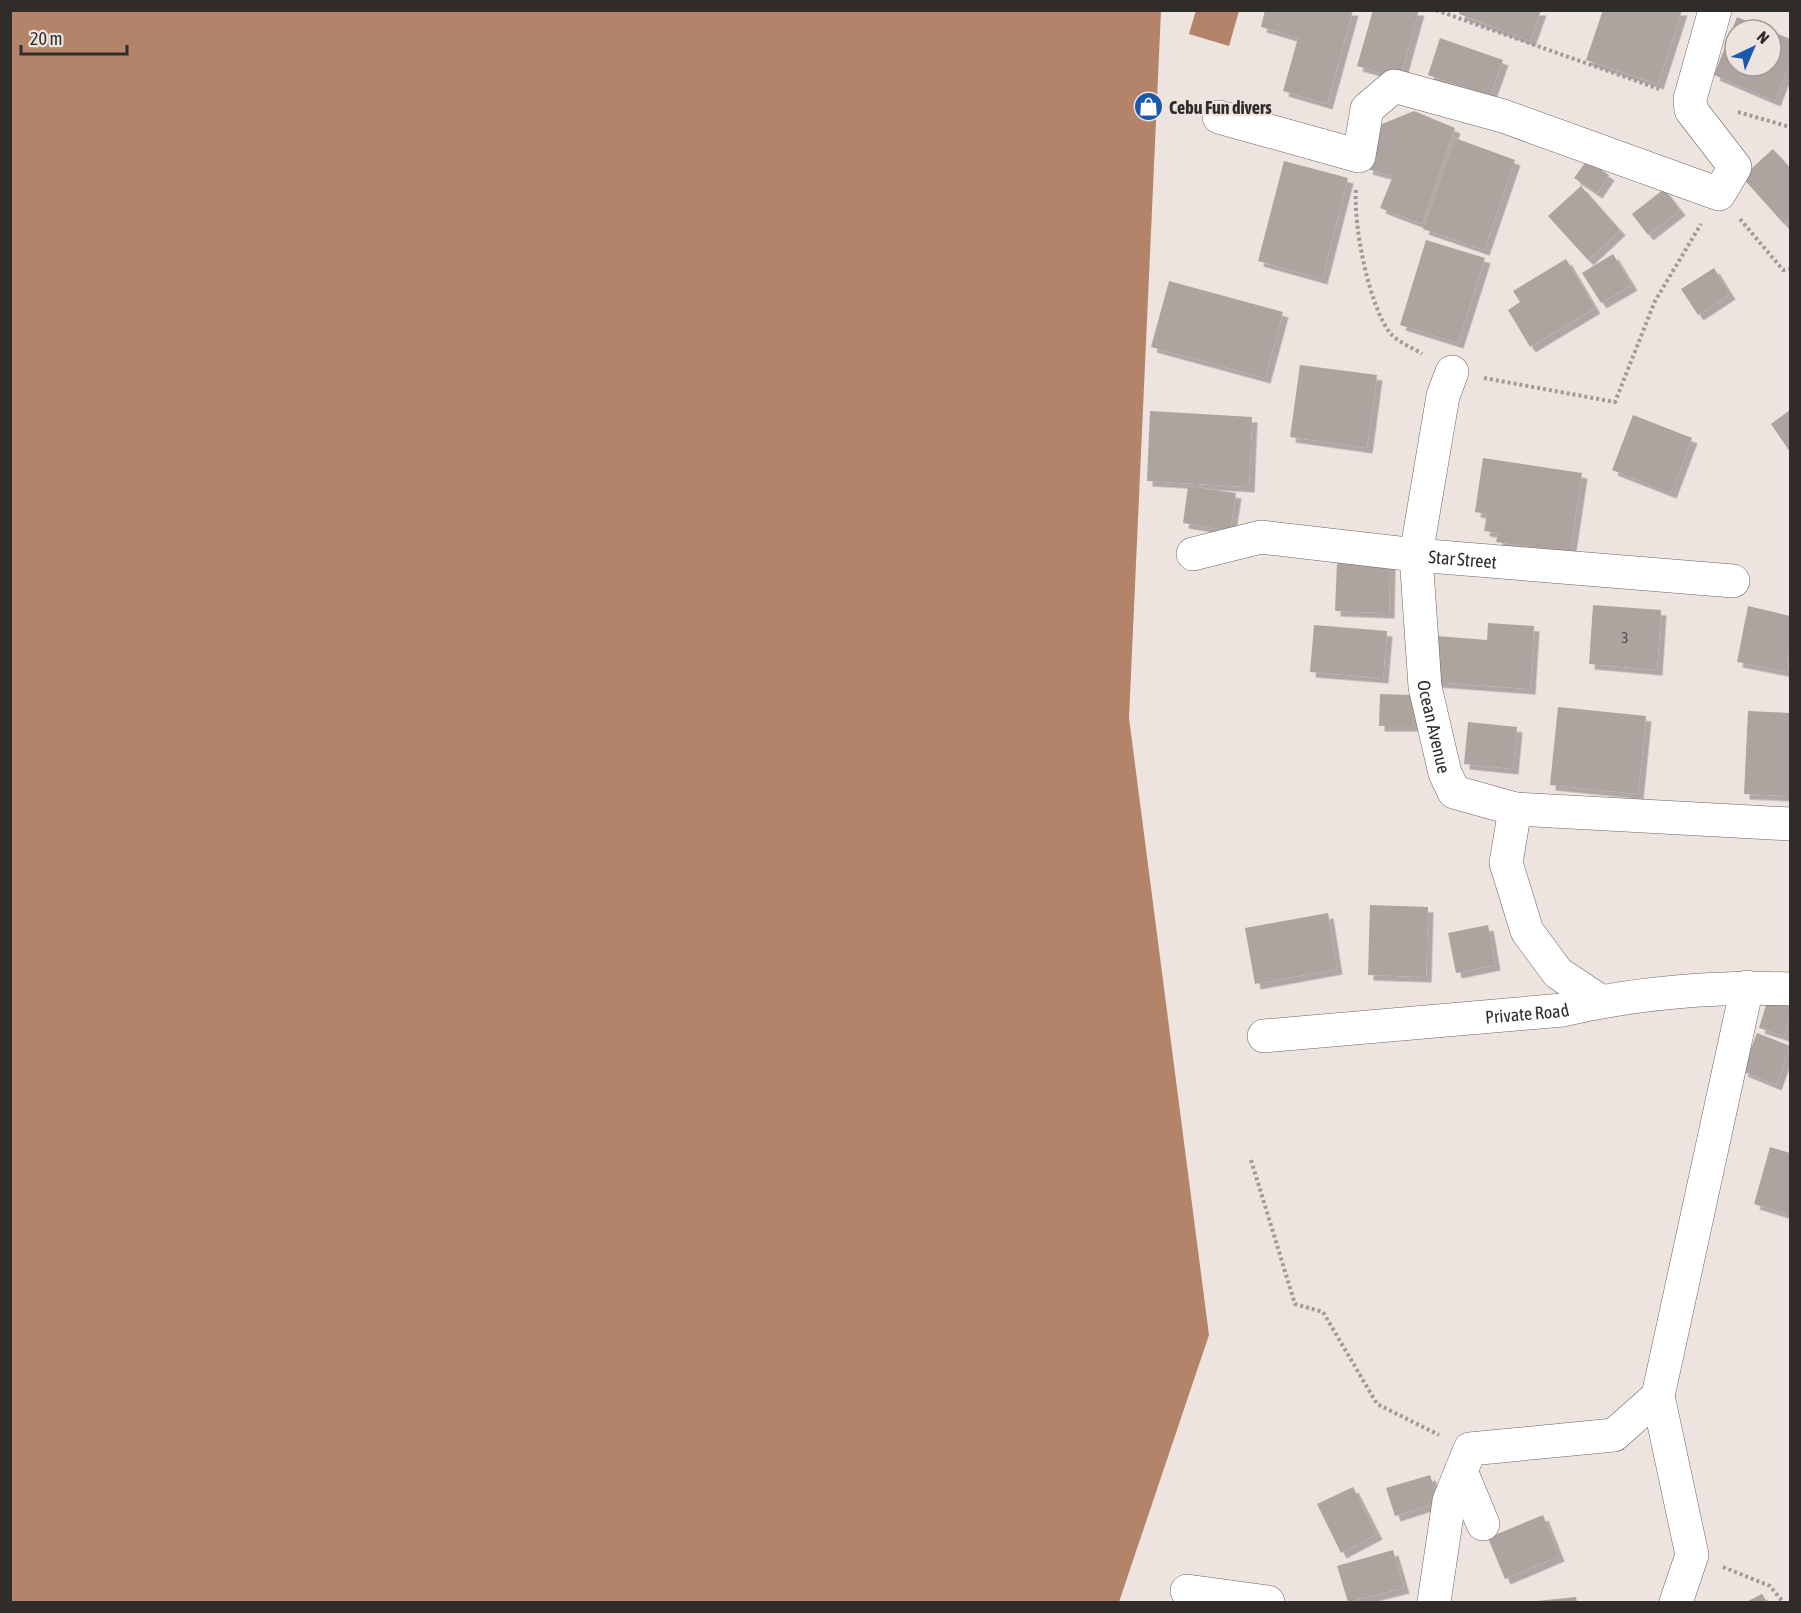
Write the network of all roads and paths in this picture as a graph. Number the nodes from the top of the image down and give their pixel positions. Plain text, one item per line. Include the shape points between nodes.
1 (1436, 10) edge
2 (1715, 10) edge
3 (1690, 99) junction
4 (1219, 117) dead end
5 (1359, 156) junction
6 (1719, 194) junction
7 (1791, 268) edge
8 (1452, 372) junction
9 (1193, 554) dead end
10 (1416, 555) junction
11 (1733, 581) dead end
12 (1515, 809) junction
13 (1791, 824) edge
14 (1747, 987) junction
15 (1791, 989) edge
16 (1599, 1001) junction
17 (1264, 1036) dead end
18 (1251, 1160) dead end
19 (1658, 1396) junction
20 (1466, 1460) junction
21 (1483, 1524) dead end
22 (1692, 1555) junction
23 (1187, 1591) dead end
24 (1268, 1602) edge
25 (1434, 1602) edge
26 (1676, 1602) edge
27 (1783, 1602) edge

1 - 3 path
2 - 3 street
3 - 6 street via 1691,110 1736,167
4 - 5 street
5 - 6 street via 1367,109 1394,86 1503,116
5 - 8 path via 1355,206 1371,295 1391,334
6 - 7 path via 1783,270
6 - 8 path via 1656,301 1615,402
8 - 10 street, Ocean Avenue via 1443,396
9 - 10 street, Star Street via 1261,537
10 - 11 street, Star Street
10 - 12 street, Ocean Avenue via 1425,687 1445,773 1454,792
12 - 13 street, Ocean Avenue
12 - 16 street via 1506,863 1527,931 1558,973
14 - 15 street, Private Road
14 - 16 street, Private Road
14 - 19 street
16 - 17 street, Private Road via 1563,1010
18 - 20 path via 1295,1304 1323,1312 1377,1404
19 - 20 street via 1614,1435
19 - 22 street
20 - 21 street
20 - 25 street via 1449,1502
22 - 26 street
22 - 27 path via 1770,1586
23 - 24 street

